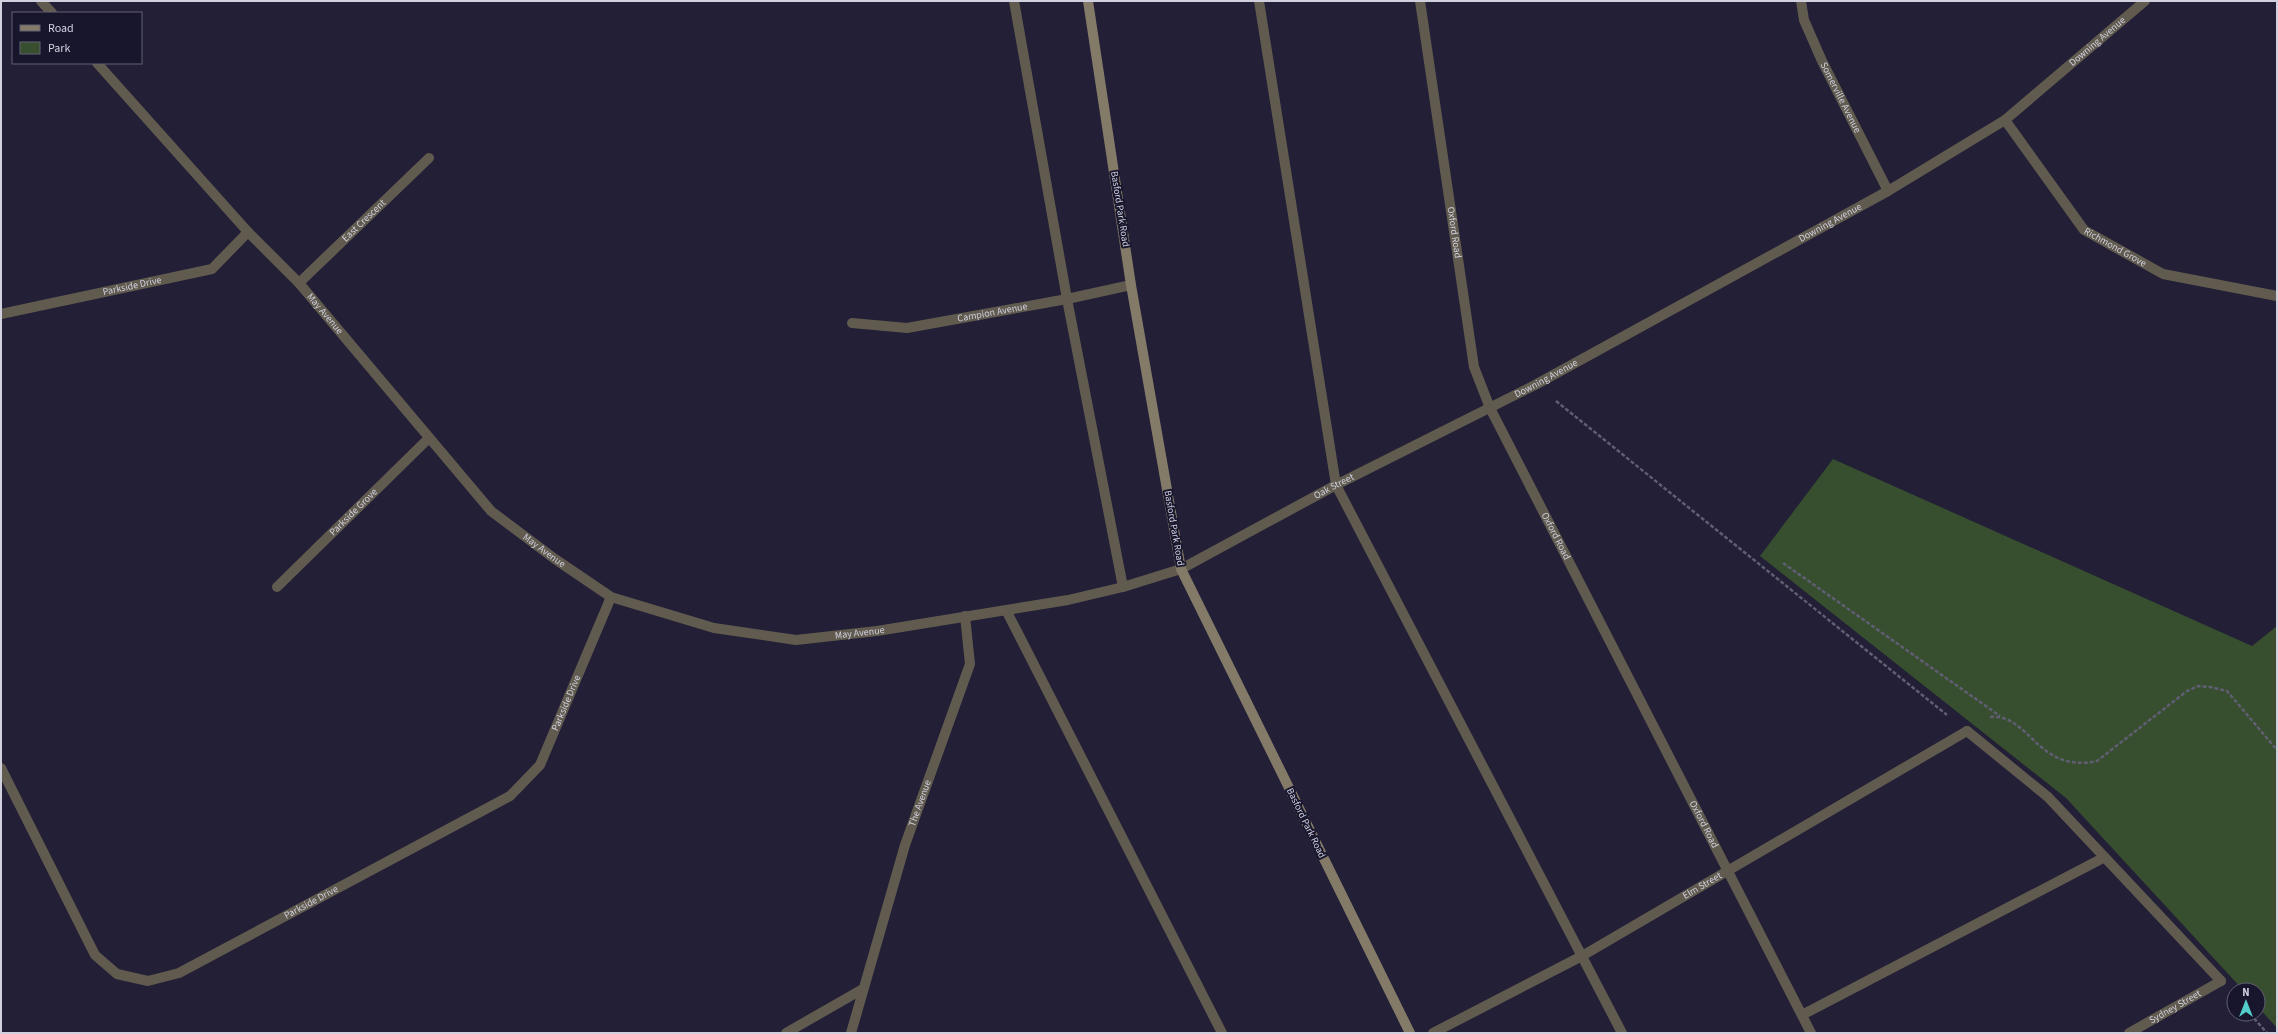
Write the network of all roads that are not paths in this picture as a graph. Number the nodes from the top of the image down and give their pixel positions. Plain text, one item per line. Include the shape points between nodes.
1 (41, 1) edge
2 (1014, 1) edge
3 (1088, 1) edge
4 (1259, 1) edge
5 (1420, 1) edge
6 (1801, 1) edge
7 (2145, 1) edge
8 (51, 12) edge
9 (98, 64) edge
10 (2005, 120) junction
11 (429, 158) dead end
12 (1888, 191) junction
13 (248, 232) junction
14 (299, 283) junction
15 (1131, 285) junction
16 (2277, 296) edge
17 (1067, 299) junction
18 (1, 314) edge
19 (852, 323) dead end
20 (1490, 408) junction
21 (430, 438) junction
22 (1336, 485) junction
23 (1181, 569) junction
24 (1123, 586) junction
25 (277, 587) dead end
26 (611, 597) junction
27 (1006, 610) junction
28 (964, 616) junction
29 (1, 768) edge
30 (2103, 858) junction
31 (1727, 872) junction
32 (1582, 956) junction
33 (861, 990) junction
34 (1802, 1015) junction
35 (786, 1033) edge
36 (851, 1033) edge
37 (1222, 1033) edge
38 (1410, 1033) edge
39 (1433, 1033) edge
40 (1622, 1033) edge
41 (1811, 1033) edge
42 (2129, 1033) edge

1 - 8 street
2 - 17 street
3 - 15 main road, Basford Park Road
4 - 22 street
5 - 20 street, Oxford Road via 1474,367
6 - 12 street, Somerville Avenue via 1804,20 1822,61
7 - 10 street, Downing Avenue
9 - 13 street, May Avenue
10 - 12 street, Downing Avenue
10 - 16 street, Richmond Grove via 2084,230 2163,274
11 - 14 street, East Crescent
12 - 20 street, Downing Avenue
13 - 14 street, May Avenue
13 - 18 street, Parkside Drive via 212,269
14 - 21 street, May Avenue
15 - 17 street, Campion Avenue
15 - 23 main road, Basford Park Road
17 - 19 street, Campion Avenue via 907,328
17 - 24 street
20 - 22 street, Oak Street
20 - 31 street, Oxford Road
21 - 25 street, Parkside Grove
21 - 26 street, May Avenue via 491,511
22 - 23 street, Oak Street
22 - 32 street
23 - 24 street, May Avenue
23 - 38 main road, Basford Park Road
24 - 27 street, May Avenue via 1068,600
26 - 28 street, May Avenue via 714,628 796,640 877,631
26 - 29 street, Parkside Drive via 540,765 510,796 179,974 148,981 117,974 94,955
27 - 28 street, May Avenue
27 - 37 street
28 - 33 street, The Avenue via 970,664 904,845
30 - 31 street, Elm Street via 2048,797 1967,731
30 - 34 street
30 - 42 street, Sydney Street via 2221,981
31 - 32 street, Elm Street
31 - 34 street, Oxford Road
32 - 39 street, Elm Street
32 - 40 street
33 - 35 street
33 - 36 street, The Avenue
34 - 41 street, Oxford Road

